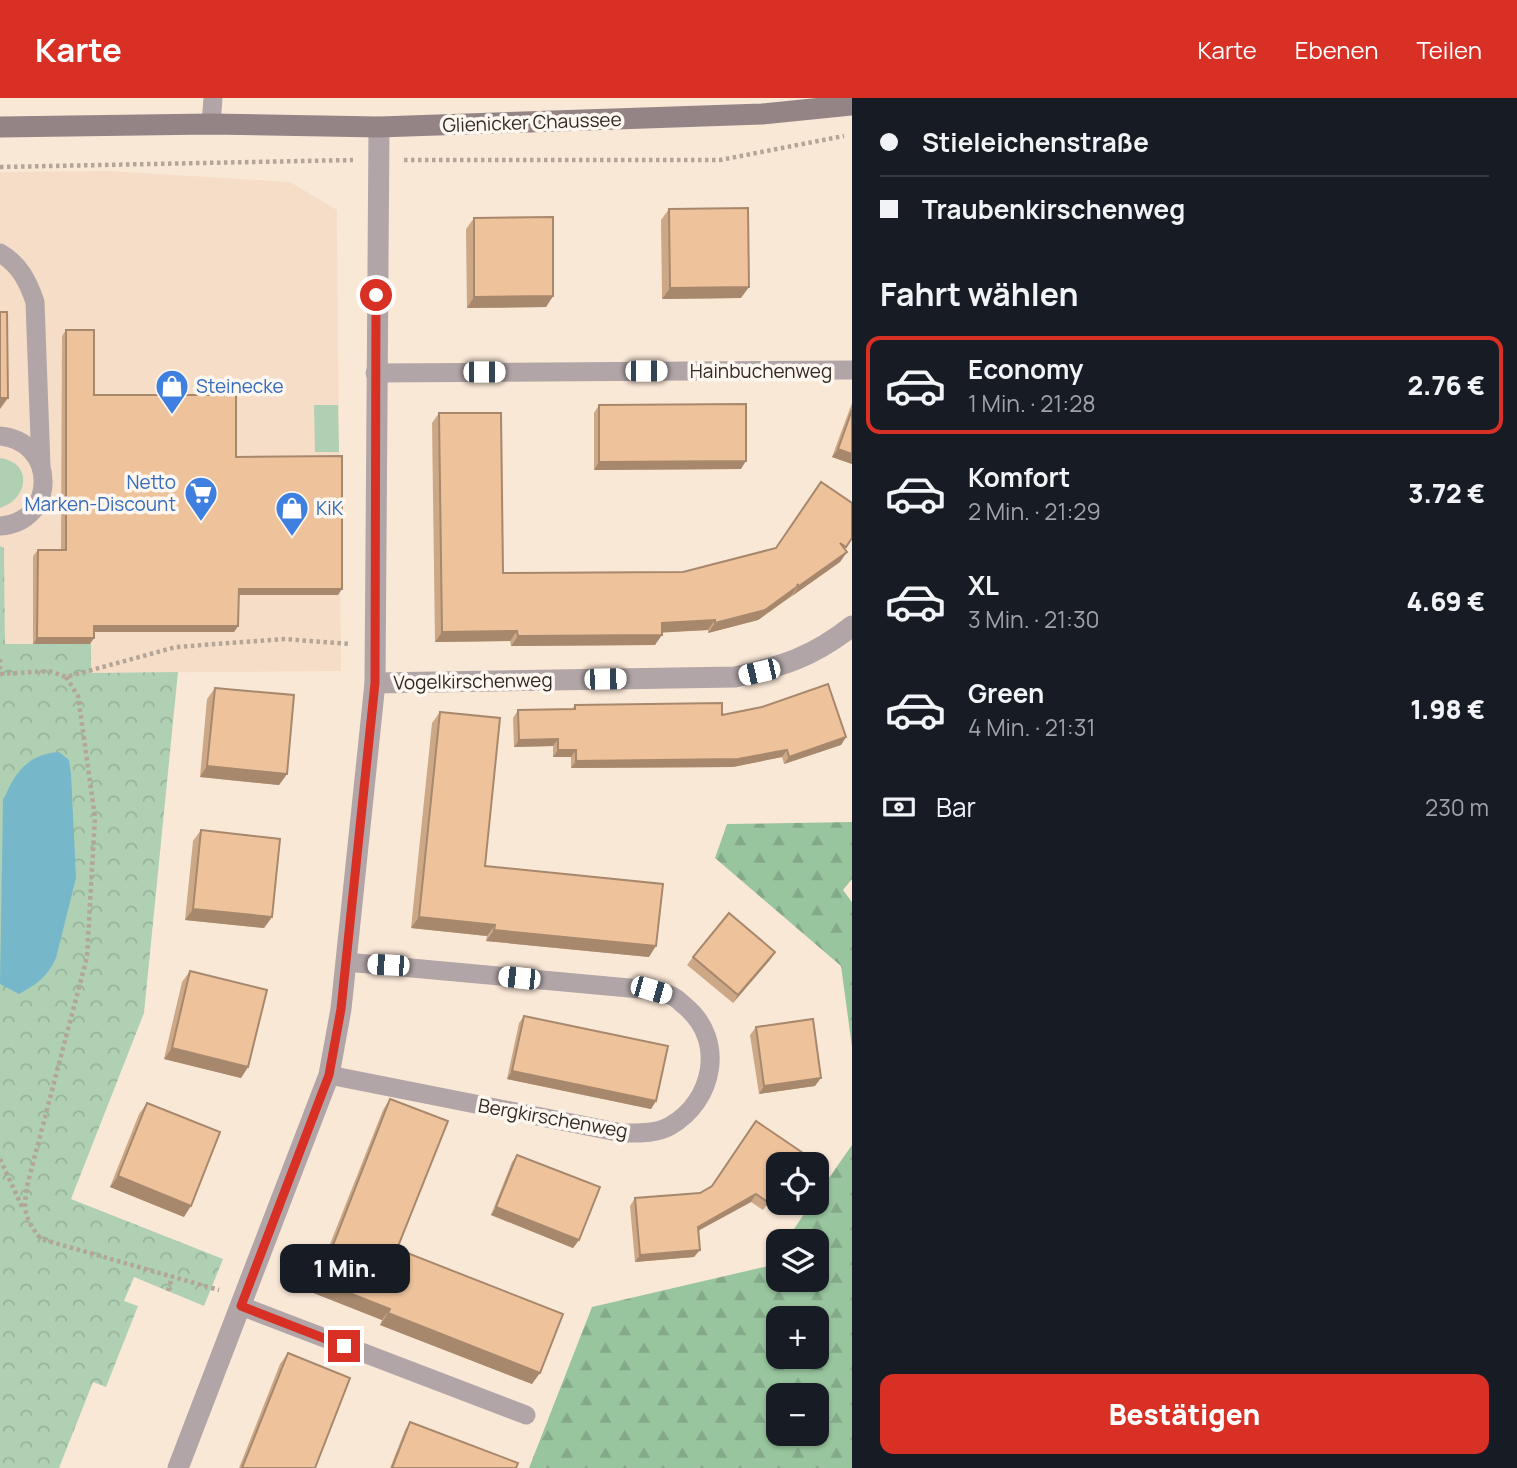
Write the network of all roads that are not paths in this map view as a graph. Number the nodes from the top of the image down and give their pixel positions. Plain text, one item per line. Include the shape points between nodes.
1 (213, 98) edge
2 (852, 105) edge
3 (211, 124) junction
4 (0, 127) edge
5 (379, 127) junction
6 (0, 253) edge
7 (852, 370) edge
8 (375, 373) junction
9 (0, 436) edge
10 (41, 466) junction
11 (0, 526) edge
12 (852, 626) edge
13 (375, 683) junction
14 (346, 962) junction
15 (329, 1075) junction
16 (242, 1302) junction
17 (526, 1415) dead end
18 (178, 1468) edge

1 - 3 lane
2 - 5 main road, Glienicker Chaussee via 762,114
3 - 4 main road, Glienicker Chaussee
3 - 5 main road, Glienicker Chaussee
5 - 8 street
6 - 10 lane via 20,271 35,302
7 - 8 lane, Hainbuchenweg
8 - 13 street
9 - 10 lane via 27,446
10 - 11 lane via 43,491 38,503 20,521
12 - 13 street, Vogelkirschenweg via 783,666 735,677
13 - 14 street
14 - 15 street
14 - 15 lane, Bergkirschenweg via 673,996 705,1030 711,1065 705,1087 689,1112 668,1127 646,1133 622,1133
15 - 16 street
16 - 17 lane
16 - 18 street

